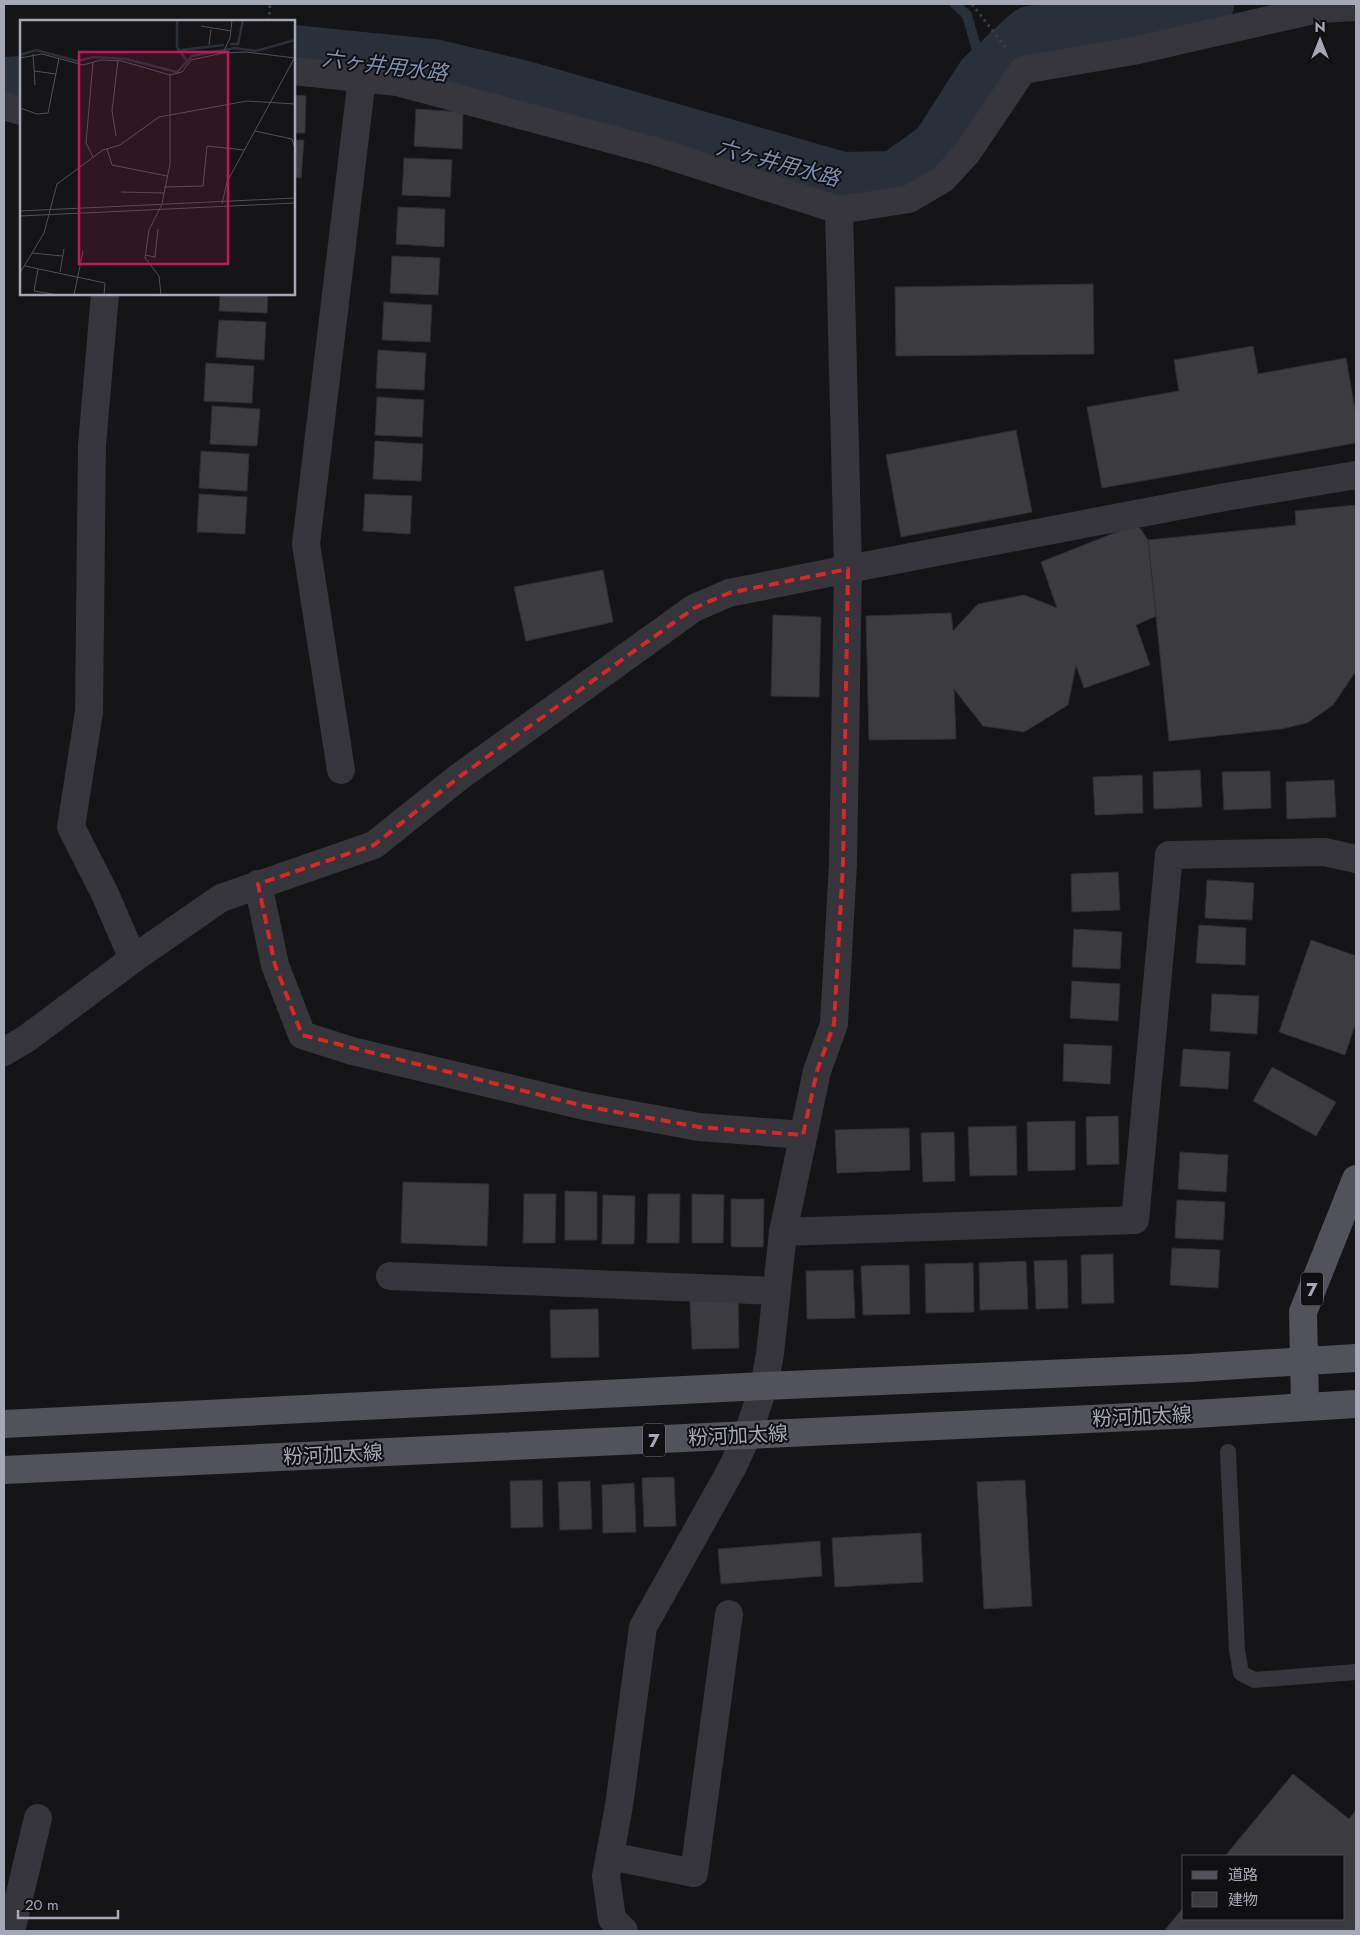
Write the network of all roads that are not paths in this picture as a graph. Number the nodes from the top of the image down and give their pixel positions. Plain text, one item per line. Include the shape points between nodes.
1 (1320, 6) edge
2 (1356, 7) edge
3 (295, 71) edge
4 (362, 78) junction
5 (4, 106) edge
6 (20, 111) edge
7 (838, 210) junction
8 (105, 295) edge
9 (1356, 476) edge
10 (848, 569) junction
11 (341, 770) dead end
12 (1356, 859) edge
13 (258, 884) junction
14 (133, 959) junction
15 (4, 1052) edge
16 (803, 1135) junction
17 (1356, 1179) edge
18 (783, 1232) junction
19 (390, 1276) dead end
20 (775, 1291) junction
21 (1356, 1358) edge
22 (1304, 1359) junction
23 (764, 1386) junction
24 (1356, 1404) edge
25 (1304, 1406) junction
26 (4, 1424) edge
27 (747, 1436) junction
28 (1228, 1452) dead end
29 (4, 1470) edge
30 (729, 1614) dead end
31 (1356, 1672) edge
32 (38, 1818) dead end
33 (610, 1856) junction
34 (11, 1931) edge
35 (624, 1931) edge

1 - 2 street
1 - 7 street via 1133,51 1023,70 967,153 943,179 909,199
3 - 4 street
4 - 7 street via 397,82 650,150
4 - 11 street via 306,544
5 - 6 street
7 - 10 street
8 - 14 street via 92,445 89,712 71,827
9 - 10 street via 1225,497
10 - 13 street via 730,593 694,608 467,771 374,845
10 - 16 street via 843,864 834,1024 817,1071
12 - 18 street via 1324,852 1169,855 1135,1220
13 - 14 street via 221,898
13 - 16 street via 276,965 302,1035 352,1051 584,1106 700,1127
14 - 15 street via 26,1040
16 - 18 street
17 - 22 main road, 7 via 1303,1312
18 - 20 street
19 - 20 street
20 - 23 street
21 - 22 main road
22 - 23 main road via 1191,1368
22 - 25 main road, 7
23 - 26 main road
23 - 27 street
24 - 25 main road, 粉河加太線
25 - 27 main road, 粉河加太線 / 7
27 - 29 main road, 粉河加太線 / 7
27 - 33 street via 643,1627
28 - 31 lane via 1237,1650 1241,1673 1254,1680
30 - 33 street via 694,1873
32 - 34 street
33 - 35 street via 606,1876 612,1919

